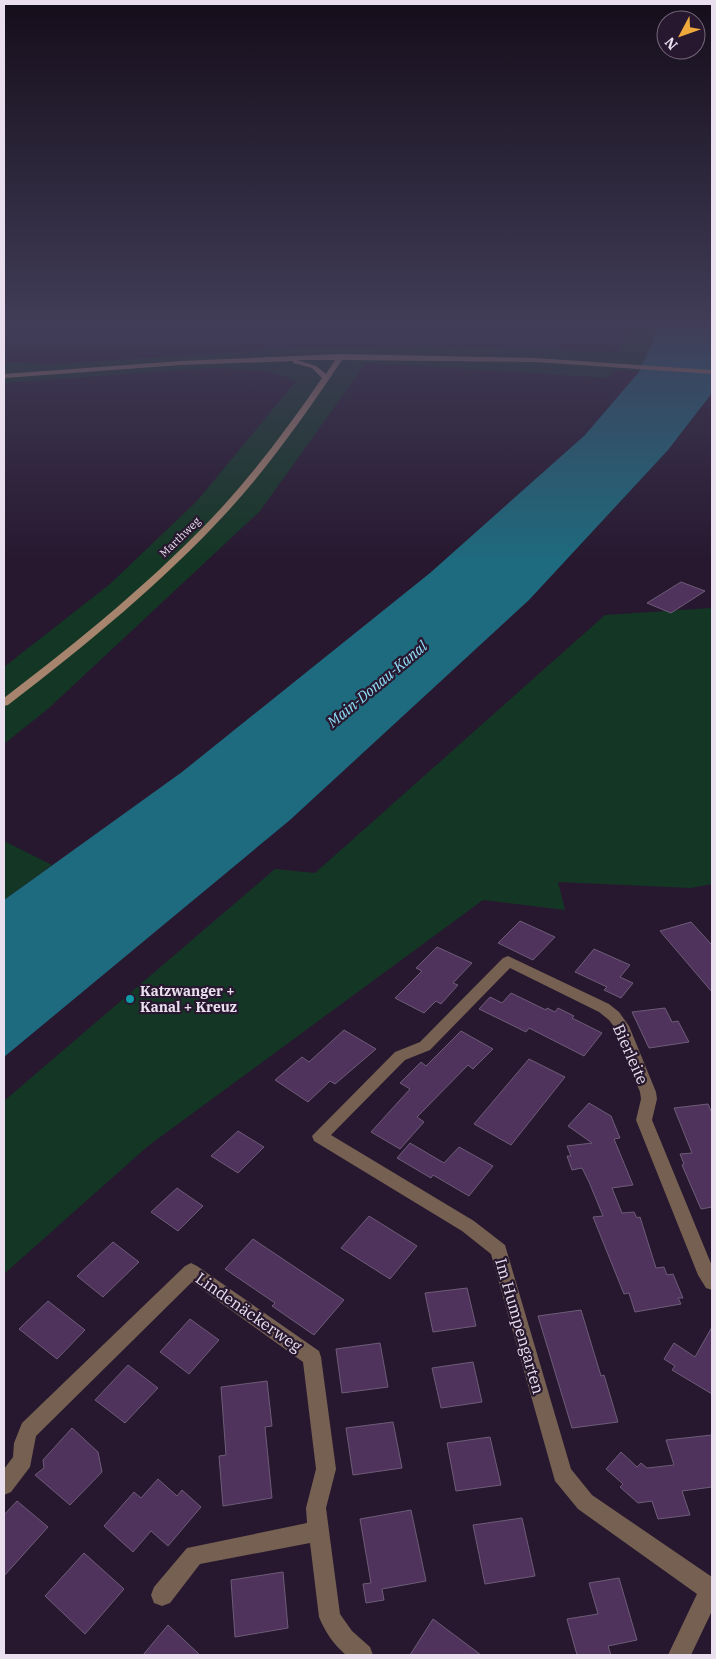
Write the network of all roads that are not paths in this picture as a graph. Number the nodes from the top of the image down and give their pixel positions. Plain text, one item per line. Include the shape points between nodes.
1 (307, 405) edge
2 (4, 704) edge
3 (400, 1056) joint
4 (712, 1282) edge
5 (9, 1479) edge
6 (318, 1531) junction
7 (711, 1589) edge
8 (162, 1595) dead end
9 (362, 1655) edge
10 (679, 1655) edge

1 - 2 main road, Marthweg via 240,492 200,533 119,610
3 - 4 street, Bierleite via 425,1046 508,962 604,1008 622,1026 648,1092 644,1120
3 - 7 street, Im Humpengarten via 320,1136 468,1226 499,1250 562,1474 586,1502
5 - 6 street, Lindenäckerweg via 23,1460 29,1430 191,1271 312,1357 326,1469 316,1508
6 - 8 street via 194,1555
6 - 9 street, Lindenäckerweg via 330,1617 344,1639
7 - 10 street

